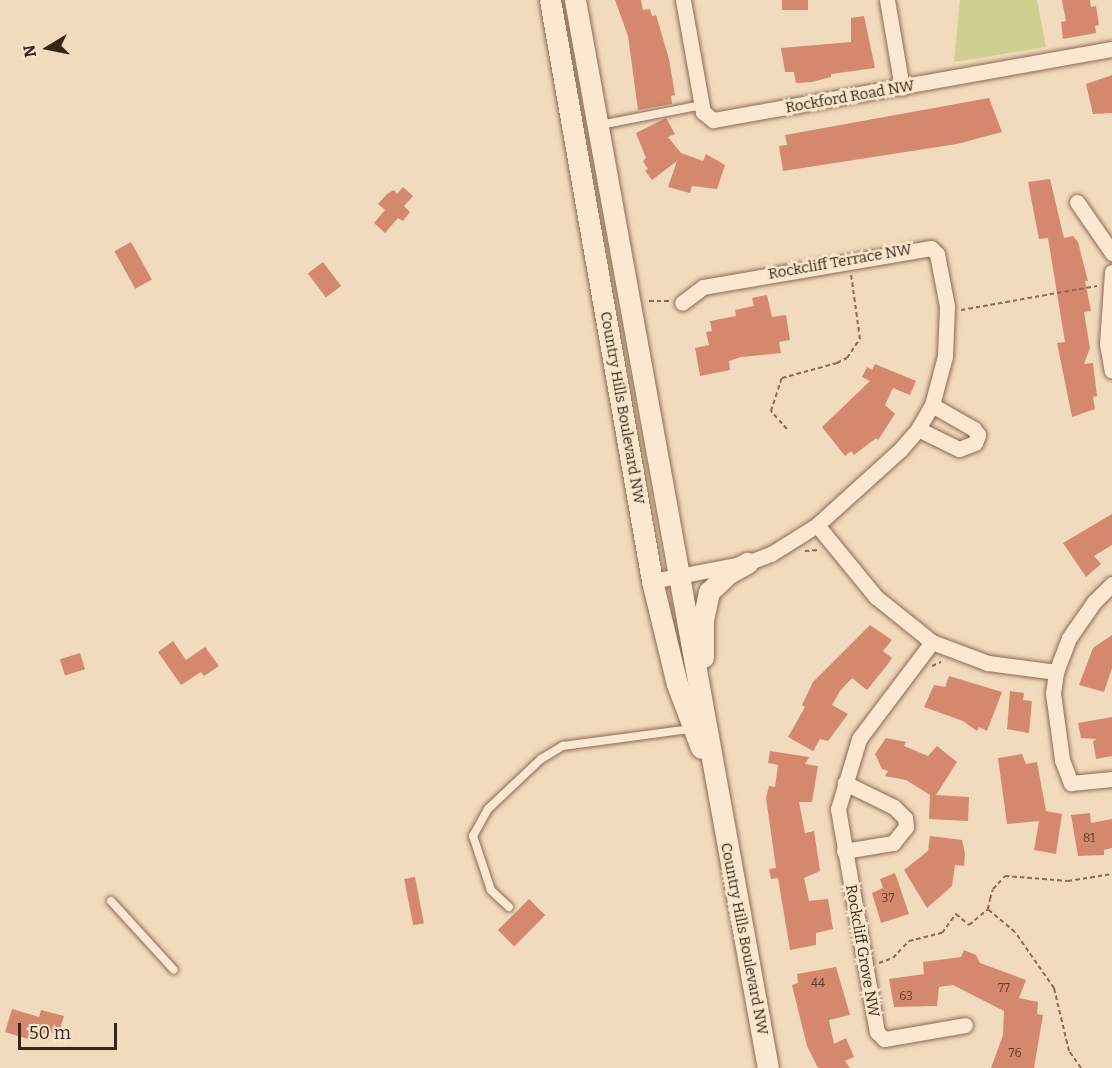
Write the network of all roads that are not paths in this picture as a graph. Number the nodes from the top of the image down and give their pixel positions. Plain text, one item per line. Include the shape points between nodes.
1 (550, 0) edge
2 (575, 0) edge
3 (683, 0) edge
4 (887, 0) edge
5 (1112, 50) edge
6 (902, 88) junction
7 (702, 105) junction
8 (598, 126) junction
9 (1077, 202) dead end
10 (1112, 253) edge
11 (1111, 278) edge
12 (681, 303) road end
13 (1112, 371) edge
14 (932, 405) junction
15 (918, 429) junction
16 (817, 525) junction
17 (747, 563) junction
18 (677, 576) junction
19 (652, 581) junction
20 (1112, 584) edge
21 (932, 642) junction
22 (1056, 672) junction
23 (701, 717) junction
24 (1112, 779) edge
25 (845, 783) junction
26 (844, 851) junction
27 (111, 901) dead end
28 (509, 907) dead end
29 (174, 970) dead end
30 (965, 1025) dead end
31 (768, 1068) edge

1 - 19 main road, Country Hills Boulevard NW
2 - 8 main road, Country Hills Boulevard NW
3 - 7 street
4 - 6 street
5 - 6 street, Rockford Road NW
6 - 7 street, Rockford Road NW via 718,120 707,117
7 - 8 lane
8 - 18 main road, Country Hills Boulevard NW
9 - 10 street
11 - 13 street via 1107,344
12 - 14 street, Rockcliff Terrace NW via 703,287 931,248 939,263 946,313 945,356
14 - 15 street, Rockcliff Terrace NW
14 - 15 street via 974,429 978,435 975,444 959,449
15 - 16 street, Rockcliff Terrace NW
16 - 17 street, Rockcliff Terrace NW via 771,554
16 - 21 street via 876,597
17 - 18 street, Rockcliff Terrace NW
17 - 23 main road via 709,592 703,620
18 - 19 street, Rockcliff Terrace NW
18 - 23 main road, Country Hills Boulevard NW
19 - 23 main road, Country Hills Boulevard NW via 677,684
20 - 22 street via 1069,638
21 - 22 street via 987,663
21 - 25 street, Rockcliff Grove NW via 859,739
22 - 24 street via 1055,722 1071,783
23 - 28 lane via 563,746 541,759 488,809 473,836 491,890
23 - 31 main road, Country Hills Boulevard NW
25 - 26 street, Rockcliff Grove NW via 838,809
25 - 26 street via 894,807 905,818 906,827 893,843
26 - 30 street, Rockcliff Grove NW via 877,1032 884,1039
27 - 29 lane

